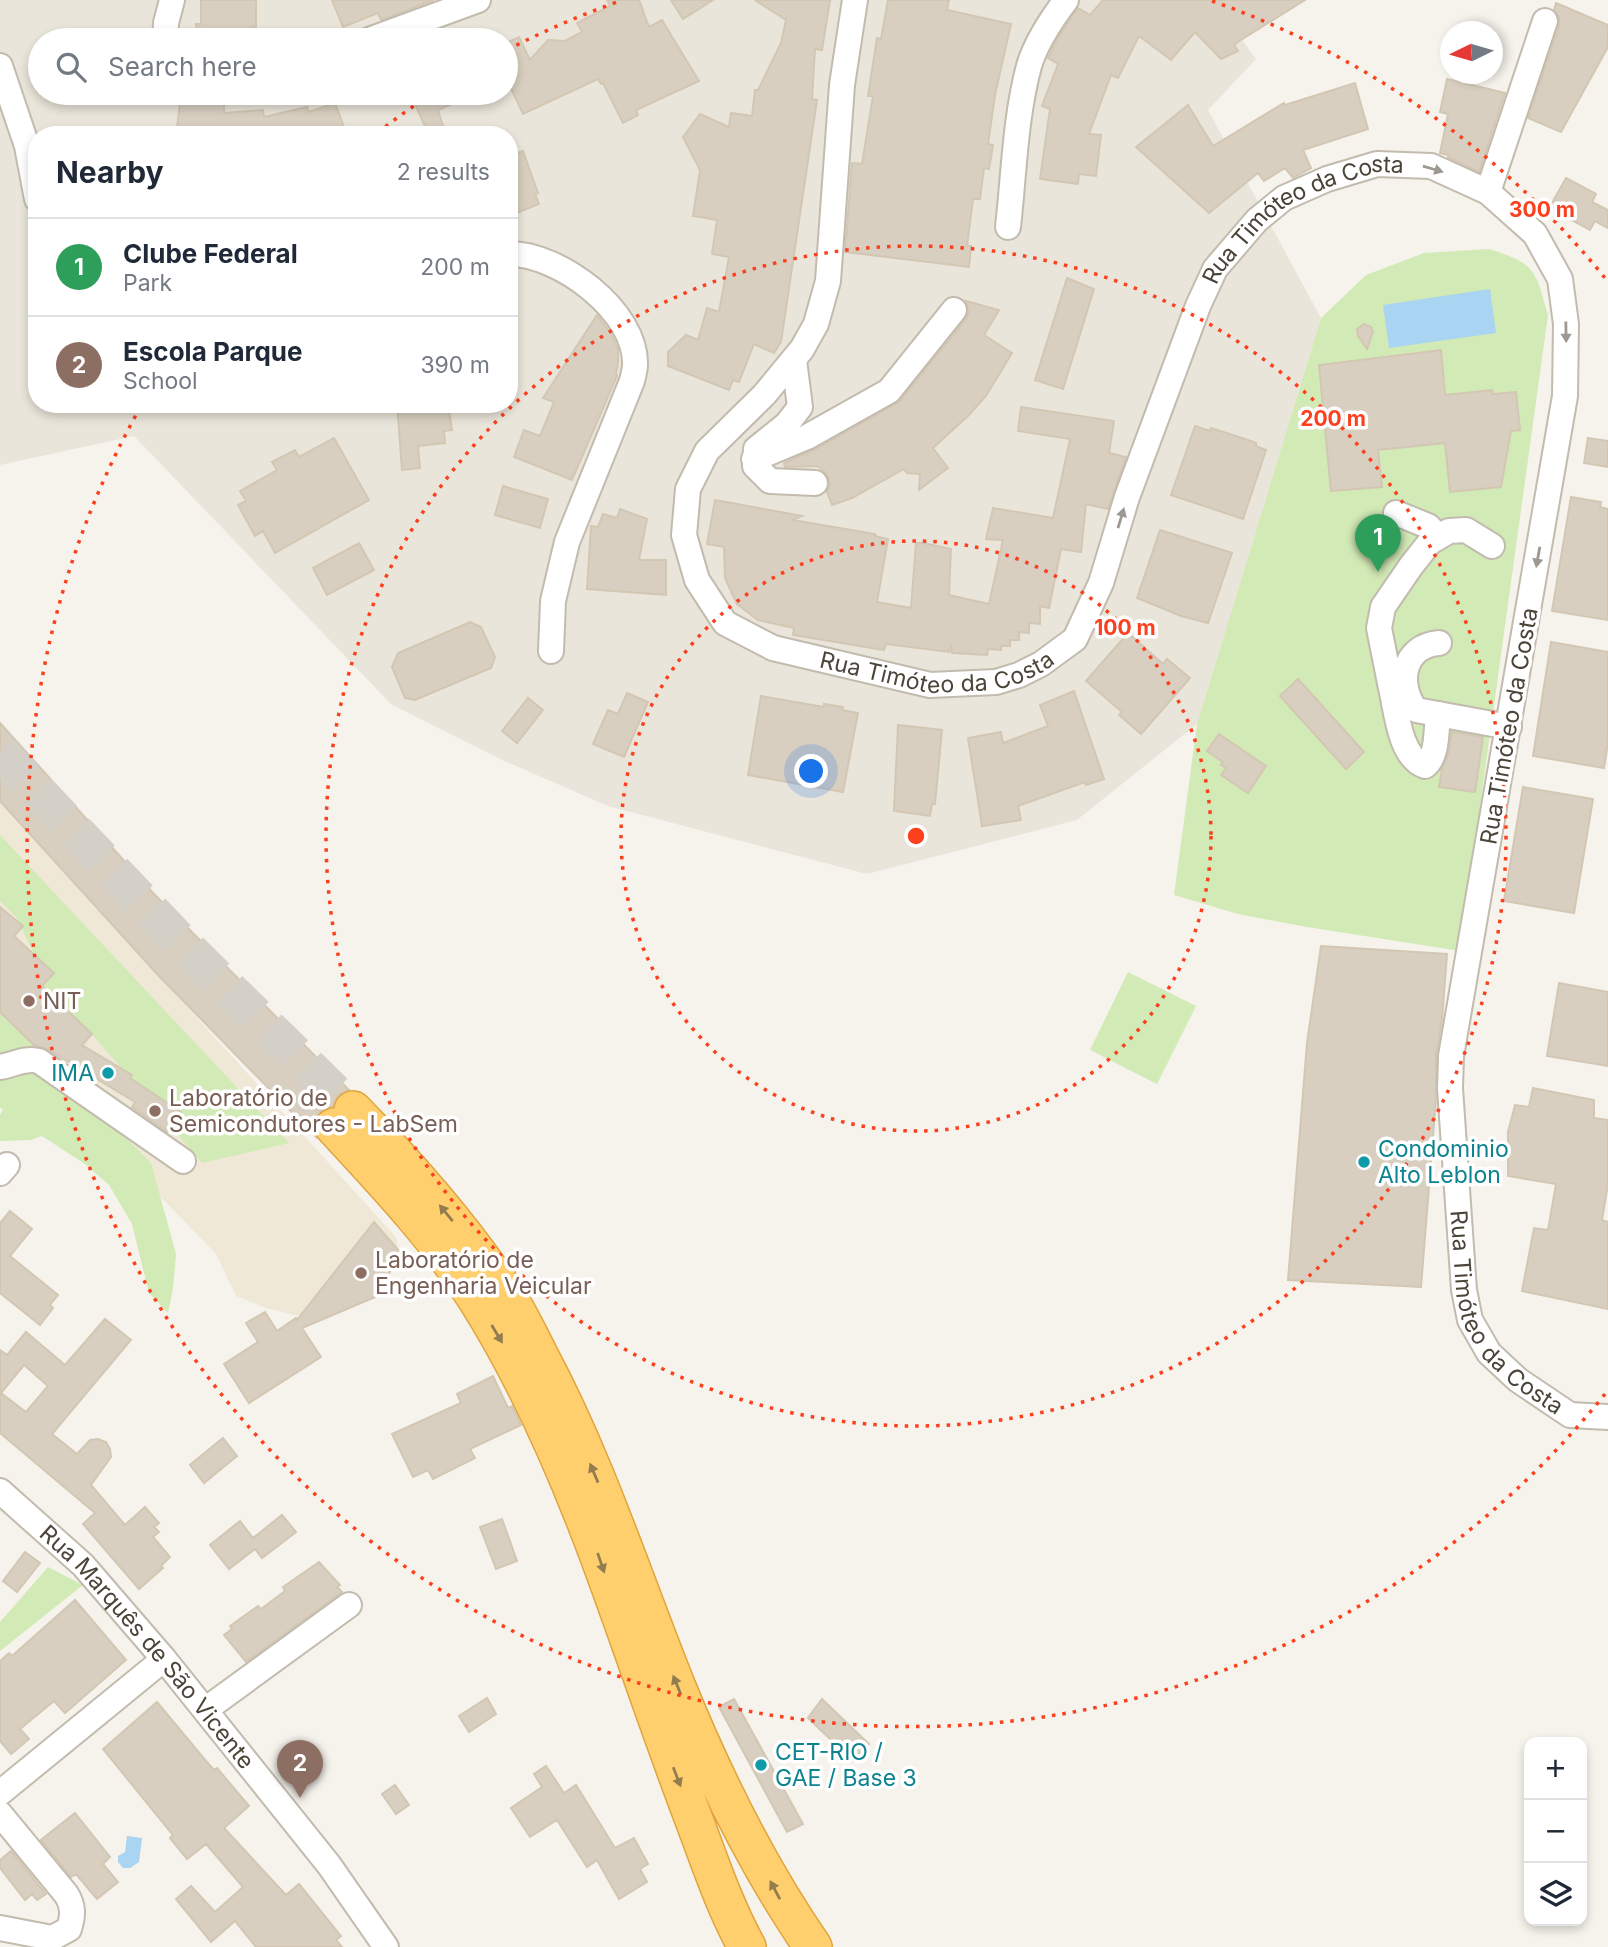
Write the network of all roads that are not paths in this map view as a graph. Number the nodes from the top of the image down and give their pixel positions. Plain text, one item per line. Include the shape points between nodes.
1 (172, 0) edge
2 (478, 0) edge
3 (855, 0) edge
4 (1066, 0) edge
5 (1545, 21) dead end
6 (166, 28) edge
7 (402, 28) edge
8 (0, 66) edge
9 (28, 151) edge
10 (1488, 192) junction
11 (1008, 227) dead end
12 (518, 254) edge
13 (954, 310) dead end
14 (794, 360) junction
15 (797, 412) junction
16 (807, 437) junction
17 (754, 459) junction
18 (815, 483) dead end
19 (1396, 513) dead end
20 (1438, 536) junction
21 (1492, 546) dead end
22 (1439, 643) dead end
23 (551, 651) dead end
24 (1397, 684) junction
25 (1438, 714) junction
26 (1509, 727) junction
27 (0, 1066) edge
28 (183, 1161) dead end
29 (1608, 1417) edge
30 (0, 1491) edge
31 (349, 1605) dead end
32 (164, 1658) junction
33 (205, 1710) junction
34 (0, 1793) edge
35 (0, 1814) edge
36 (0, 1928) edge
37 (386, 1947) edge
38 (747, 1947) edge
39 (813, 1947) edge

1 - 6 street
2 - 7 street
3 - 14 street, Rua Timóteo da Costa via 842,85 828,281 816,324
4 - 11 street via 1048,24 1030,64
5 - 10 street
8 - 9 street
14 -> 10 street, Rua Timóteo da Costa via 707,451 688,489 684,535 697,580 725,622 774,648 930,685 996,682 1019,676 1075,639 1101,583 1127,498 1198,306 1216,268 1257,220 1284,198 1377,164 1431,166
10 -> 26 street, Rua Timóteo da Costa via 1535,234 1560,279 1566,324 1565,396
12 - 23 street via 568,272 596,294 614,311 630,340 635,363 567,542 553,601
13 - 16 street via 889,391
14 - 15 street
15 - 16 street
15 - 17 street via 756,449
16 - 17 street
17 - 18 street via 770,481
19 - 20 street via 1428,526
20 - 21 street via 1466,530
20 - 24 street via 1410,566 1383,607 1380,628
22 - 24 street via 1416,650
24 - 25 street via 1416,710
24 - 25 street via 1405,748 1425,766 1434,752
25 - 26 street
26 - 29 street, Rua Timóteo da Costa via 1451,1055 1464,1290 1470,1320 1489,1353 1518,1380 1570,1415
27 - 28 street via 39,1060
30 - 32 street, Rua Marquês de São Vicente via 83,1565
31 - 33 street
32 - 33 street, Rua Marquês de São Vicente
32 - 34 street
33 - 37 street, Rua Marquês de São Vicente via 329,1865
35 - 36 street via 66,1894 73,1913 69,1929 52,1938
39 -> 38 highway via 782,1902 731,1808 677,1686 586,1451 509,1298 390,1147 343,1118 474,1297 512,1359 556,1447 672,1764

